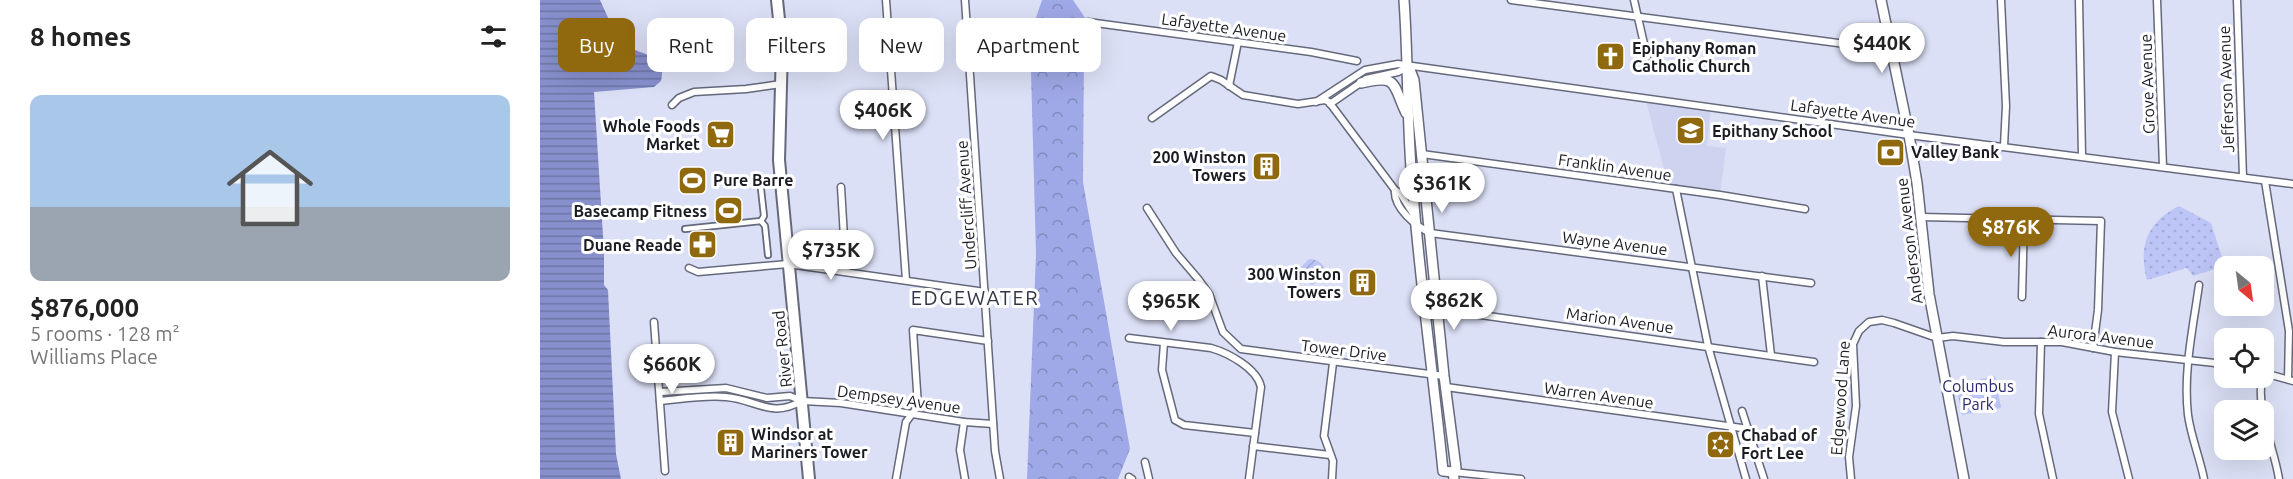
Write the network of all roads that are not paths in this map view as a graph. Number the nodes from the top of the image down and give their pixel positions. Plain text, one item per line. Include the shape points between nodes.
1 (777, 0) edge
2 (886, 0) edge
3 (965, 0) edge
4 (1404, 0) edge
5 (1511, 0) edge
6 (1634, 0) edge
7 (1881, 0) edge
8 (2001, 0) edge
9 (2079, 0) edge
10 (2157, 0) edge
11 (2237, 0) edge
12 (1637, 17) junction
13 (1101, 24) edge
14 (1238, 42) junction
15 (1891, 50) junction
16 (1647, 57) dead end
17 (1357, 61) dead end
18 (1409, 67) junction
19 (1361, 83) junction
20 (781, 84) junction
21 (1229, 86) junction
22 (1316, 102) junction
23 (1330, 104) junction
24 (672, 105) dead end
25 (1152, 118) dead end
26 (1408, 120) junction
27 (1909, 135) junction
28 (2004, 146) junction
29 (1422, 154) junction
30 (2082, 156) junction
31 (2163, 167) junction
32 (2243, 177) junction
33 (2265, 181) junction
34 (2293, 184) edge
35 (841, 187) dead end
36 (761, 189) dead end
37 (1676, 189) junction
38 (1147, 208) dead end
39 (1805, 209) dead end
40 (1921, 217) junction
41 (2024, 220) junction
42 (761, 221) junction
43 (1417, 226) junction
44 (685, 229) dead end
45 (1430, 233) junction
46 (768, 255) dead end
47 (788, 264) junction
48 (1692, 267) junction
49 (689, 268) dead end
50 (846, 271) junction
51 (1762, 276) junction
52 (906, 280) junction
53 (1811, 283) dead end
54 (2199, 285) dead end
55 (985, 292) junction
56 (2022, 297) dead end
57 (1425, 300) junction
58 (1438, 309) junction
59 (654, 322) dead end
60 (1129, 338) dead end
61 (1937, 338) junction
62 (988, 341) junction
63 (2041, 342) junction
64 (1164, 343) junction
65 (1708, 346) junction
66 (2093, 348) junction
67 (2115, 352) junction
68 (1771, 355) junction
69 (2188, 361) junction
70 (1814, 362) dead end
71 (1333, 363) junction
72 (2214, 363) edge
73 (1434, 374) junction
74 (1444, 376) junction
75 (2274, 376) edge
76 (2290, 380) edge
77 (1446, 387) junction
78 (2261, 388) edge
79 (660, 392) junction
80 (660, 401) junction
81 (802, 401) junction
82 (1742, 411) dead end
83 (912, 412) junction
84 (963, 422) junction
85 (993, 424) junction
86 (1731, 426) junction
87 (1749, 429) junction
88 (1255, 433) junction
89 (1253, 446) junction
90 (1330, 455) junction
91 (1145, 462) dead end
92 (665, 471) dead end
93 (1453, 475) edge
94 (1147, 478) edge
95 (809, 479) edge
96 (896, 479) edge
97 (965, 479) edge
98 (1000, 479) edge
99 (1249, 479) edge
100 (1332, 479) edge
101 (1521, 479) edge
102 (1746, 479) edge
103 (1764, 479) edge
104 (1851, 479) edge
105 (1964, 479) edge
106 (2053, 479) edge
107 (2129, 479) edge
108 (2204, 479) edge
109 (2279, 479) edge

1 - 20 main road, River Road
2 - 52 street
3 - 55 street, Undercliff Avenue
4 - 18 main road
5 - 12 street
6 - 12 street
7 - 15 main road, Anderson Avenue
8 - 28 street
9 - 30 street
10 - 31 street, Grove Avenue
11 - 32 street, Jefferson Avenue
12 - 15 street
12 - 16 street
13 - 14 street, Lafayette Avenue
14 - 17 street, Lafayette Avenue
14 - 21 street
15 - 27 main road, Anderson Avenue
18 - 19 street
18 - 22 street via 1398,64 1365,70
18 - 26 main road
18 - 27 street, Lafayette Avenue
18 - 29 main road via 1414,80
19 - 23 street
19 - 26 main road via 1380,78 1394,83
20 - 24 street via 694,92
20 - 47 main road, River Road via 779,160
21 - 22 street via 1243,95 1298,104
21 - 25 street via 1211,76
22 - 23 street via 1325,100
23 - 43 street via 1410,207
26 - 29 main road via 1415,132 1416,149
26 - 43 main road
27 - 28 street, Lafayette Avenue
27 - 40 main road, Anderson Avenue
28 - 30 street, Lafayette Avenue
29 - 37 street, Franklin Avenue
29 - 45 main road
30 - 31 street, Lafayette Avenue
31 - 32 street, Lafayette Avenue
32 - 33 street, Lafayette Avenue
33 - 34 street, Lafayette Avenue
33 - 76 street via 2289,331
35 - 50 street
36 - 42 street
37 - 39 street, Franklin Avenue
37 - 48 street
38 - 71 street, Tower Drive via 1209,294 1223,332 1241,349
40 - 41 street
40 - 61 main road, Anderson Avenue
41 - 56 street
41 - 66 street via 2101,221
42 - 44 street
42 - 46 street
43 - 45 street, Wayne Avenue
43 - 57 main road
45 - 48 street, Wayne Avenue
45 - 58 main road
47 - 49 street via 698,272
47 - 50 street
47 - 81 main road, River Road
48 - 51 street, Wayne Avenue
48 - 65 street
50 - 52 street
51 - 53 street, Wayne Avenue
51 - 68 street
52 - 55 street
54 - 69 street
55 - 62 street, Undercliff Avenue
57 - 58 street, Marion Avenue
57 - 73 main road
58 - 65 street, Marion Avenue
58 - 74 main road
59 - 79 street
60 - 64 street
61 - 63 street, Aurora Avenue
61 - 104 street, Edgewood Lane via 1876,321 1859,331 1853,344 1856,406 1849,457
61 - 105 main road, Anderson Avenue
62 - 83 street via 913,330 918,406
62 - 85 street, Undercliff Avenue
63 - 66 street, Aurora Avenue
63 - 106 street via 2039,414
64 - 88 street via 1224,352 1249,370 1261,387
64 - 88 street via 1162,370 1175,420 1184,425
65 - 68 street, Marion Avenue
65 - 86 street
66 - 67 street, Aurora Avenue
67 - 69 street, Aurora Avenue
67 - 107 street via 2112,412
68 - 70 street, Marion Avenue
69 - 72 street, Aurora Avenue
69 - 108 street via 2188,417
71 - 73 street, Tower Drive
71 - 90 street via 1324,436
73 - 74 street, Tower Drive
73 - 93 main road via 1443,471
74 - 77 main road
75 - 76 street
77 - 86 street, Warren Avenue
77 - 93 main road via 1456,468
78 - 109 street
79 - 80 street
79 - 81 street via 726,388
80 - 81 street via 728,397 774,409
80 - 92 street
81 - 83 street, Dempsey Avenue
81 - 95 main road, River Road
82 - 87 street
83 - 84 street, Dempsey Avenue
83 - 96 street via 906,422
84 - 85 street, Dempsey Avenue
84 - 97 street via 960,450
85 - 98 street, Undercliff Avenue
86 - 87 street, Warren Avenue
86 - 102 street
87 - 103 street
88 - 89 street
89 - 90 street
89 - 99 street
90 - 100 street
91 - 94 street
93 - 101 street

